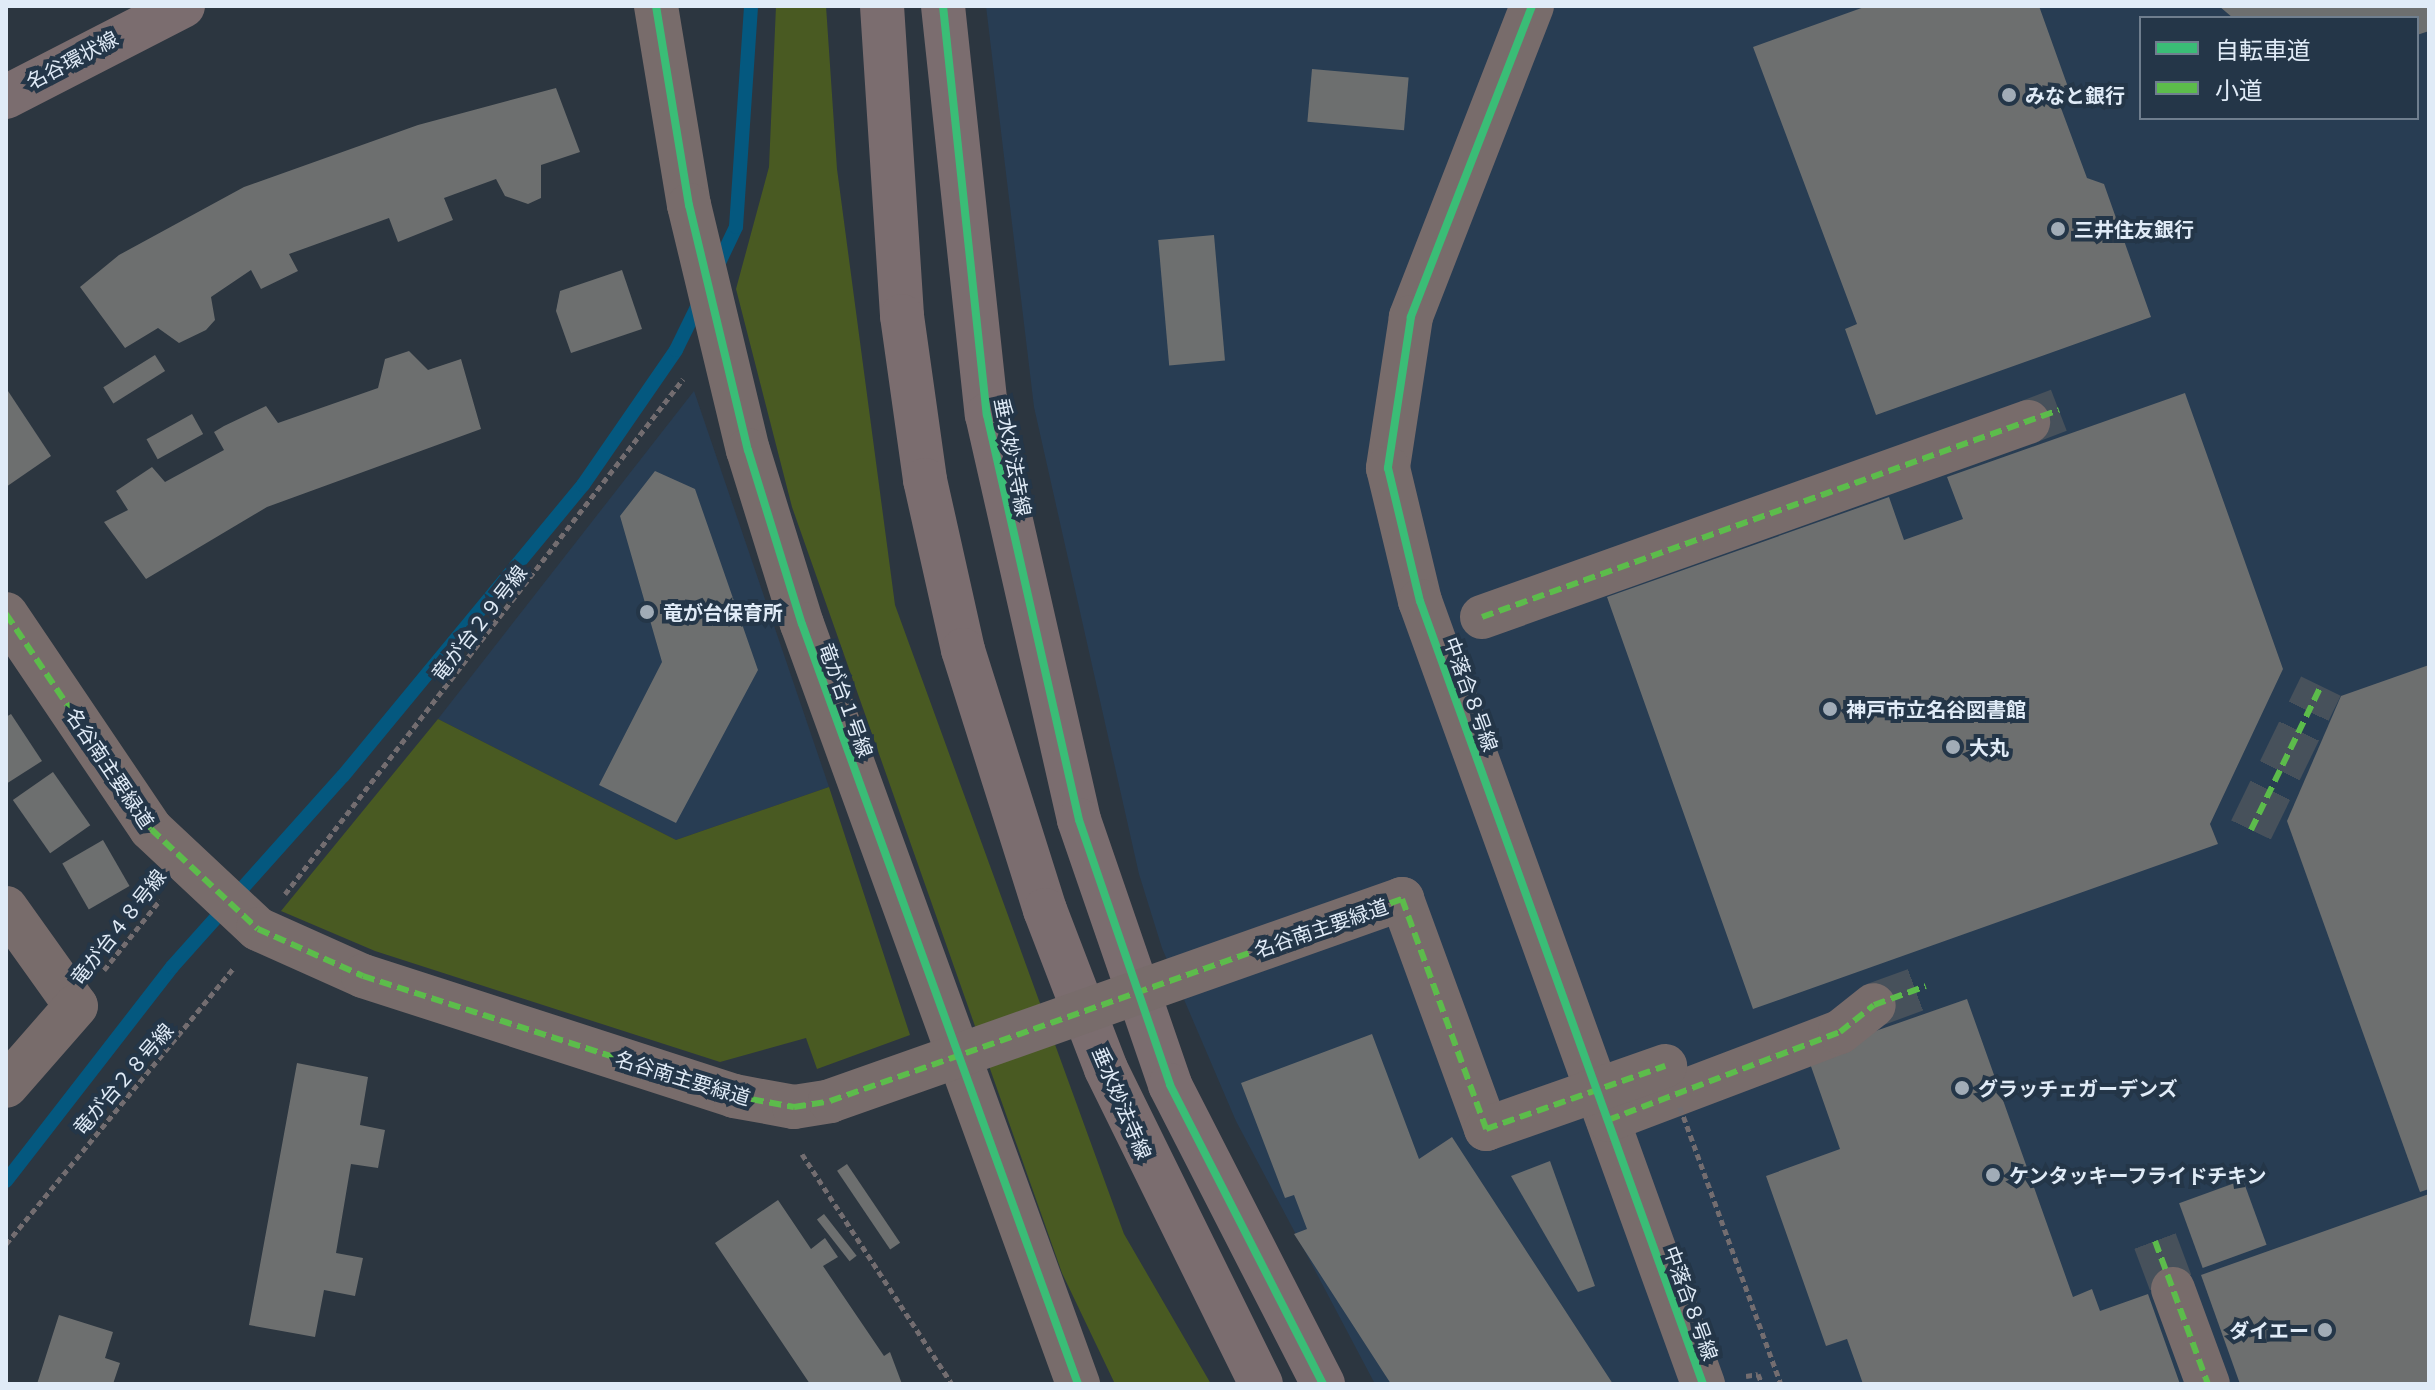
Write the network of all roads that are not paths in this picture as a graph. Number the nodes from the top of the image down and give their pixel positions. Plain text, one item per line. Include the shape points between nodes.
1 (183, 6) edge
2 (656, 6) edge
3 (882, 6) edge
4 (943, 6) edge
5 (1532, 6) edge
6 (6, 97) edge
7 (2028, 422) tunnel mouth
8 (6, 614) edge
9 (1482, 617) dead end
10 (6, 908) edge
11 (1874, 1005) tunnel mouth
12 (1665, 1066) road end
13 (6, 1086) edge
14 (1608, 1120) junction
15 (2173, 1289) tunnel mouth
16 (1078, 1384) edge
17 (1261, 1384) edge
18 (1323, 1384) edge
19 (1703, 1384) edge
20 (2208, 1384) edge

1 - 6 street, 名谷環状線
2 - 16 street, 竜が台１号線 via 717,331 802,624
3 - 17 street, 垂水妙法寺線 via 902,316 925,480 963,650 1045,910 1106,1069
4 - 18 street, 垂水妙法寺線 via 987,415 1079,820 1170,1085
5 - 14 street, 中落合８号線 via 1411,317 1388,468 1420,601
7 - 9 street
8 - 12 street, 名谷南主要緑道, bridge via 151,829 186,868 258,929 363,976 734,1096 812,1104 1402,899 1486,1129
10 - 13 street via 76,1006
11 - 14 street via 1840,1032
14 - 19 street, 中落合８号線
15 - 20 street

